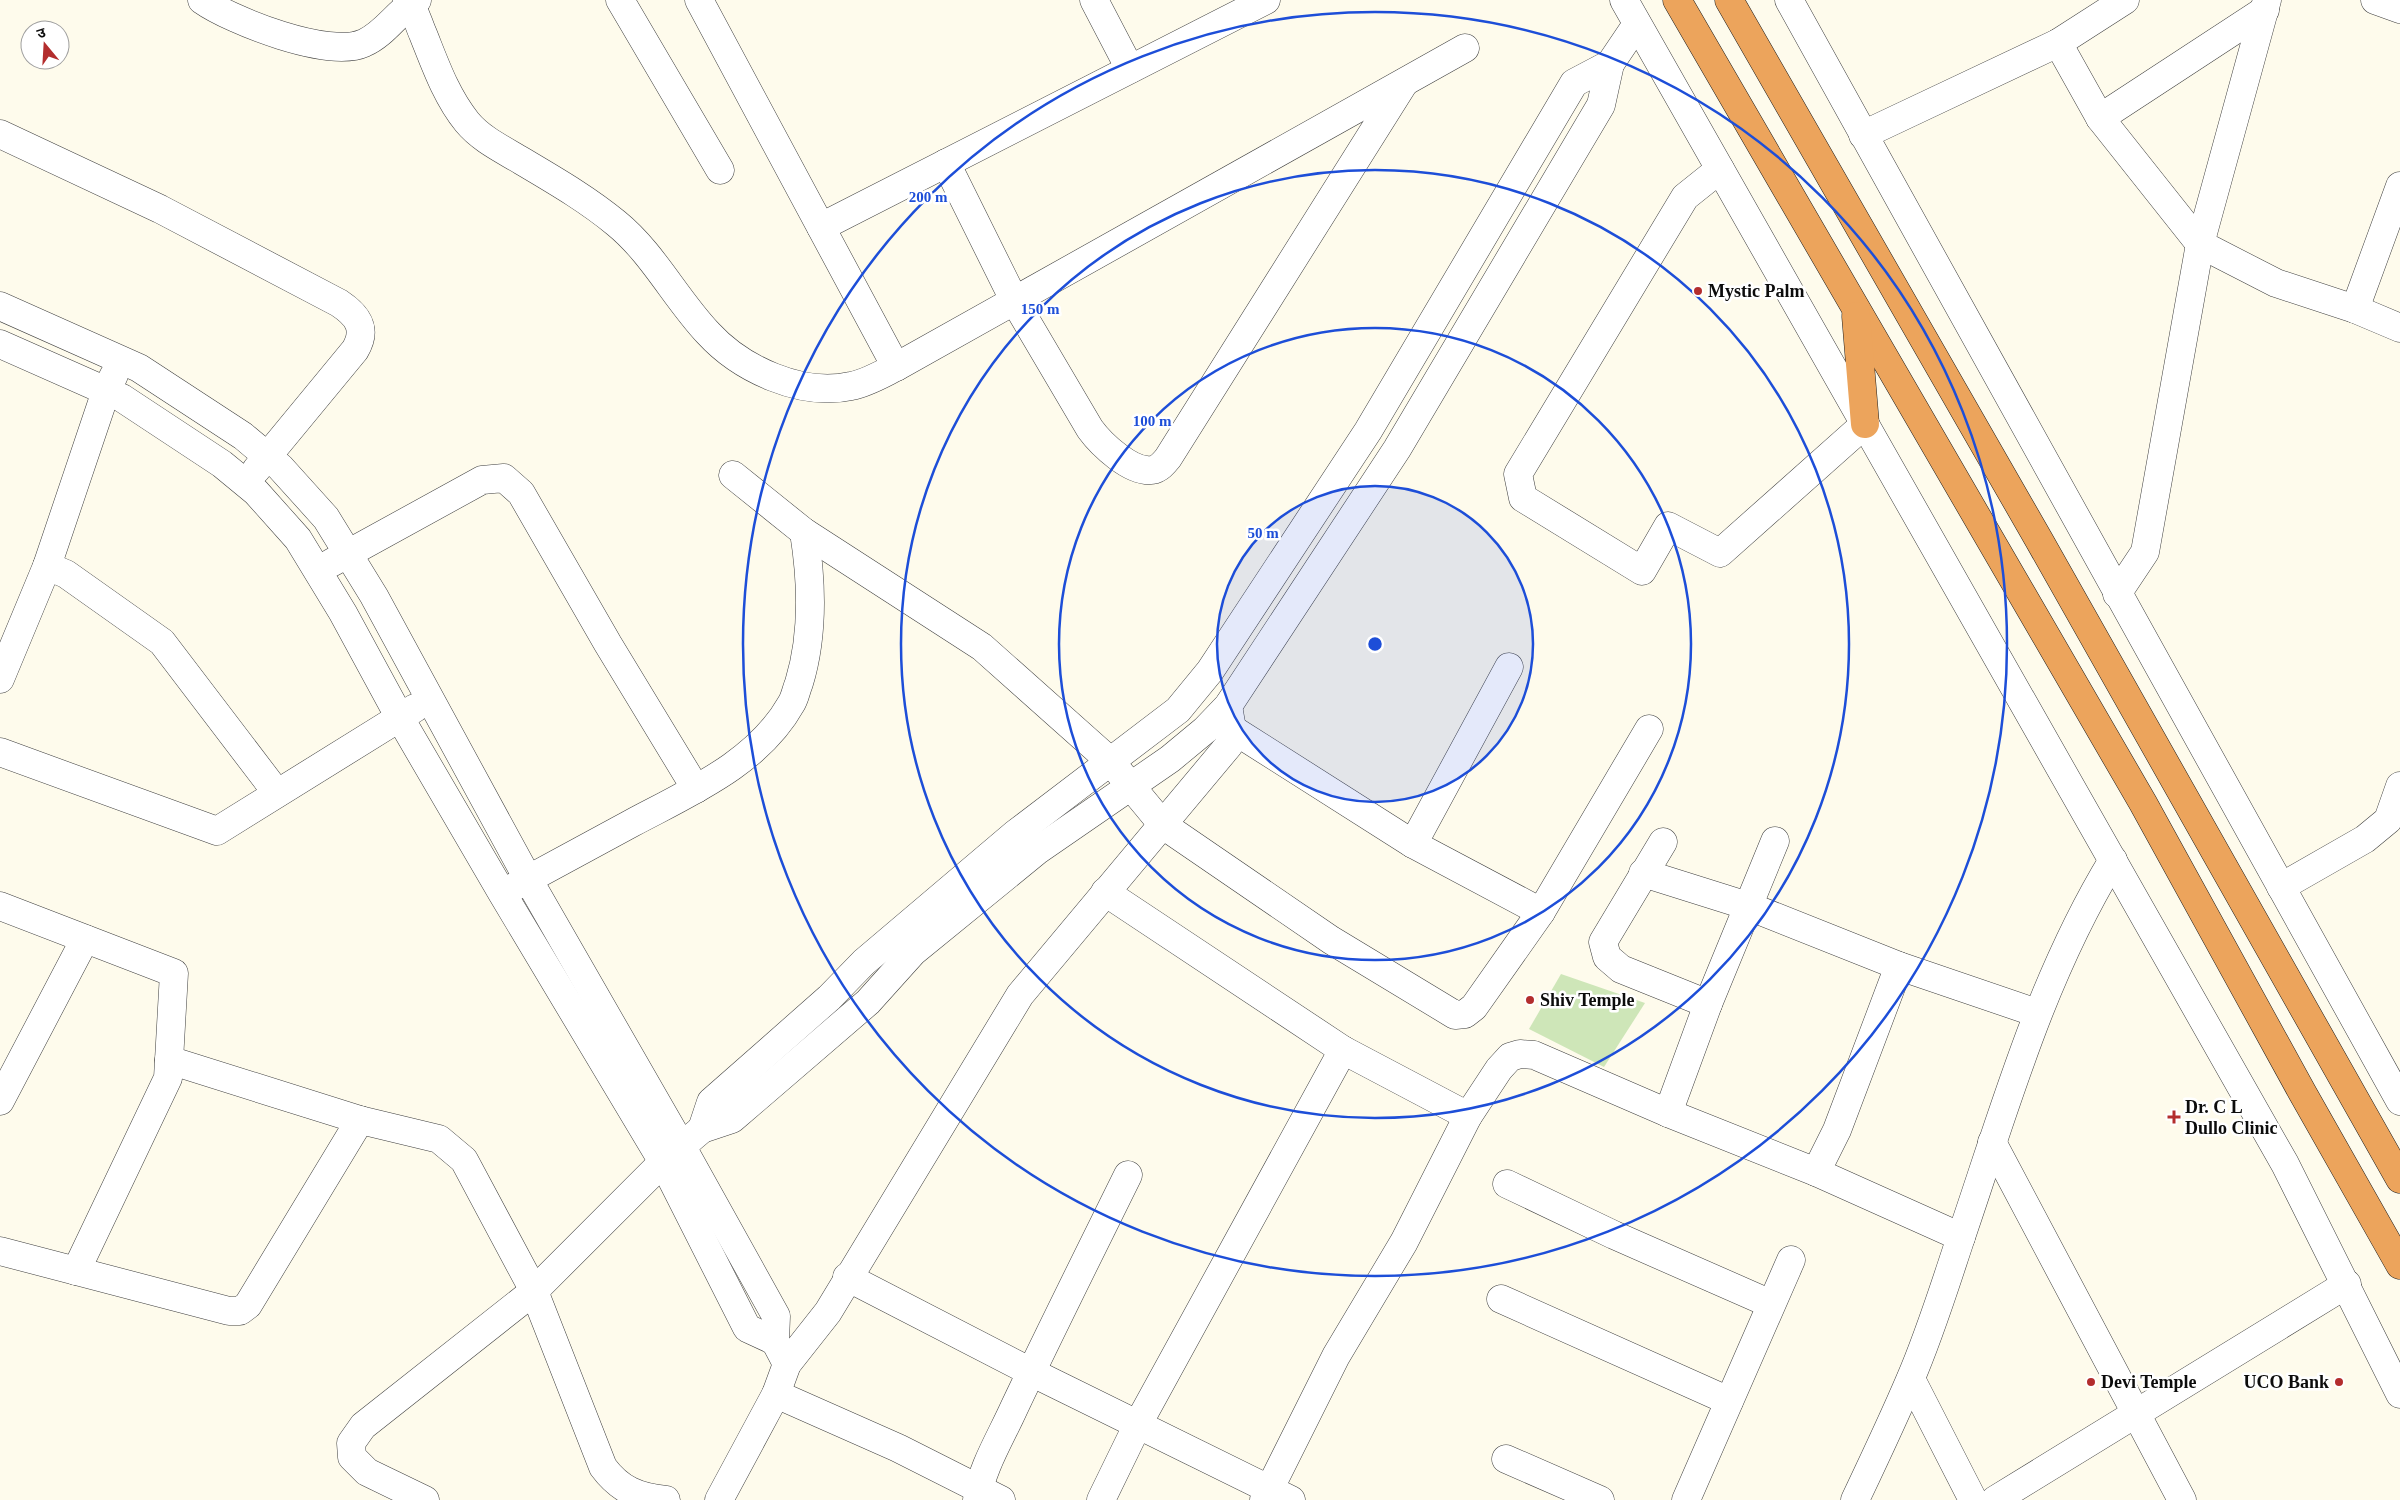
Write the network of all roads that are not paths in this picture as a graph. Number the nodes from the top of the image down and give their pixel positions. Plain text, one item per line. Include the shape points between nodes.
1 (202, 0) edge
2 (620, 0) edge
3 (699, 0) edge
4 (1094, 0) edge
5 (1266, 0) edge
6 (1624, 0) edge
7 (1677, 0) edge
8 (1729, 0) edge
9 (1789, 0) edge
10 (2125, 0) edge
11 (2375, 0) edge
12 (411, 1) edge
13 (2266, 5) edge
14 (2400, 9) edge
15 (1637, 24) junction
16 (2058, 43) junction
17 (1465, 48) dead end
18 (1610, 64) junction
19 (1130, 69) junction
20 (1406, 81) junction
21 (2100, 118) junction
22 (0, 134) edge
23 (1863, 135) junction
24 (946, 163) junction
25 (1720, 168) junction
26 (720, 170) dead end
27 (2400, 186) edge
28 (1510, 191) junction
29 (1539, 210) junction
30 (821, 227) junction
31 (2200, 244) junction
32 (1014, 300) junction
33 (0, 306) edge
34 (1856, 308) junction
35 (2355, 309) junction
36 (2400, 328) edge
37 (0, 344) edge
38 (122, 360) junction
39 (896, 367) junction
40 (106, 391) junction
41 (1865, 424) junction
42 (266, 456) junction
43 (733, 475) dead end
44 (246, 483) junction
45 (1304, 527) junction
46 (804, 532) junction
47 (1332, 549) junction
48 (347, 553) junction
49 (47, 566) junction
50 (318, 571) junction
51 (2117, 594) junction
52 (1509, 667) dead end
53 (0, 679) edge
54 (430, 699) junction
55 (1230, 717) junction
56 (400, 718) junction
57 (1649, 729) dead end
58 (0, 752) edge
59 (1110, 762) junction
60 (1130, 785) junction
61 (2400, 786) edge
62 (696, 789) junction
63 (277, 793) junction
64 (1163, 825) junction
65 (1775, 841) dead end
66 (1663, 842) dead end
67 (1413, 844) junction
68 (2113, 860) junction
69 (1644, 873) junction
70 (528, 879) junction
71 (2281, 886) junction
72 (1105, 892) junction
73 (502, 893) junction
74 (0, 906) edge
75 (1748, 906) junction
76 (1541, 912) junction
77 (85, 939) junction
78 (1899, 966) junction
79 (829, 998) junction
80 (1708, 1004) junction
81 (2037, 1012) junction
82 (851, 1017) junction
83 (1343, 1050) junction
84 (169, 1060) junction
85 (0, 1100) edge
86 (2400, 1101) edge
87 (1668, 1113) junction
88 (1468, 1116) junction
89 (360, 1120) junction
90 (1992, 1142) junction
91 (683, 1146) junction
92 (1816, 1172) junction
93 (1128, 1175) dead end
94 (2400, 1179) edge
95 (1507, 1184) dead end
96 (1961, 1237) junction
97 (0, 1251) edge
98 (1791, 1260) dead end
99 (2400, 1265) edge
100 (76, 1271) junction
101 (847, 1276) junction
102 (2347, 1284) junction
103 (534, 1291) junction
104 (1501, 1299) dead end
105 (1772, 1304) junction
106 (781, 1352) junction
107 (1031, 1372) junction
108 (1911, 1379) junction
109 (776, 1394) junction
110 (2400, 1394) edge
111 (1729, 1401) junction
112 (2135, 1415) junction
113 (1138, 1424) junction
114 (1506, 1459) dead end
115 (626, 1496) edge
116 (985, 1496) edge
117 (1275, 1497) edge
118 (425, 1500) edge
119 (666, 1500) edge
120 (719, 1500) edge
121 (1101, 1500) edge
122 (1600, 1500) edge
123 (1686, 1500) edge
124 (1855, 1500) edge
125 (1972, 1500) edge
126 (1996, 1500) edge
127 (2182, 1500) edge

1 - 12 street via 250,26 344,48 373,38
2 - 26 street
3 - 30 street
4 - 19 street
5 - 19 street
6 - 15 street
7 - 34 highway
8 - 94 highway
9 - 23 street
10 - 16 street
11 - 14 street
12 - 39 street via 445,88 468,123 486,140 578,195 617,224 639,245 708,334 729,352 780,379 833,389 852,386
13 - 21 street
13 - 31 street
15 - 18 street
15 - 25 street
16 - 21 street
16 - 23 street
17 - 20 street
18 - 28 street via 1574,83
18 - 29 street via 1601,105
19 - 24 street
20 - 32 street
20 - 32 street via 1168,458 1157,468 1141,468 1114,455 1101,443
21 - 31 street
22 - 42 street via 160,209 339,303 358,317 362,334 356,350
23 - 51 street
24 - 30 street
24 - 32 street
25 - 41 street
25 - 41 street via 1685,197 1518,474 1523,498 1642,571 1668,526 1720,553
27 - 35 street
28 - 29 street
28 - 45 street via 1368,431
29 - 47 street via 1397,449
30 - 39 street
31 - 35 street via 2276,283
31 - 51 street via 2145,552
32 - 39 street
33 - 38 street
34 - 41 highway
34 - 99 highway via 2143,803
35 - 36 street
37 - 40 street
38 - 40 street
38 - 42 street via 243,436
40 - 44 street via 122,398
40 - 49 street
41 - 68 street
42 - 44 street
42 - 48 street via 326,518
43 - 46 street
44 - 50 street via 298,539
45 - 47 street
45 - 59 street via 1210,671 1178,710
46 - 59 street via 982,647
46 - 62 street via 810,569 810,616 806,658 792,702 772,733 737,763
47 - 55 street
48 - 50 street
48 - 54 street
48 - 62 street via 482,480 504,478 521,493
49 - 53 street
49 - 63 street via 66,574 162,642
50 - 56 street
51 - 71 street
52 - 67 street
54 - 56 street
54 - 70 street
55 - 60 street
55 - 64 street via 1229,746
55 - 67 street
56 - 63 street
56 - 73 street
57 - 76 street
58 - 63 street via 217,831
59 - 60 street
59 - 79 street via 1007,841 864,962
60 - 64 street
60 - 82 street via 1038,850 920,946
61 - 71 street via 2388,820 2365,839
62 - 70 street
64 - 72 street
64 - 76 street via 1332,940 1455,1015 1465,1014 1474,1007
65 - 75 street
66 - 69 street
67 - 76 street
68 - 81 street via 2091,897
68 - 102 street via 2285,1164
69 - 75 street
69 - 80 street via 1603,942 1607,957 1621,969
70 - 73 street
70 - 91 street
71 - 86 street
72 - 83 street
72 - 101 street via 1020,994
73 - 91 street
74 - 77 street
75 - 78 street
75 - 80 street
77 - 84 street via 174,973
77 - 85 street
78 - 81 street
78 - 92 street via 1837,1130
79 - 82 street
79 - 91 street via 711,1102
80 - 87 street
81 - 90 street
82 - 91 street via 732,1119
83 - 88 street
83 - 113 street
84 - 89 street
84 - 100 street via 168,1078
87 - 88 street via 1534,1055 1520,1054 1510,1057 1499,1069
87 - 92 street
88 - 117 street via 1404,1242 1336,1356
89 - 100 street via 244,1309 229,1311
89 - 103 street via 439,1139 464,1160
90 - 96 street
90 - 112 street
91 - 103 street
91 - 106 street via 747,1328
92 - 96 street
93 - 107 street
95 - 105 street
96 - 108 street
97 - 100 street
98 - 105 street
101 - 106 street via 828,1312
101 - 107 street
102 - 110 street
102 - 112 street
103 - 115 street via 603,1467
103 - 118 street via 363,1426 351,1443 352,1457 367,1472
104 - 111 street
105 - 111 street
106 - 109 street
107 - 113 street
107 - 116 street
108 - 124 street
108 - 125 street
109 - 116 street via 898,1448
109 - 120 street
111 - 123 street
112 - 126 street
112 - 127 street
113 - 117 street
113 - 121 street
114 - 122 street
115 - 119 street

